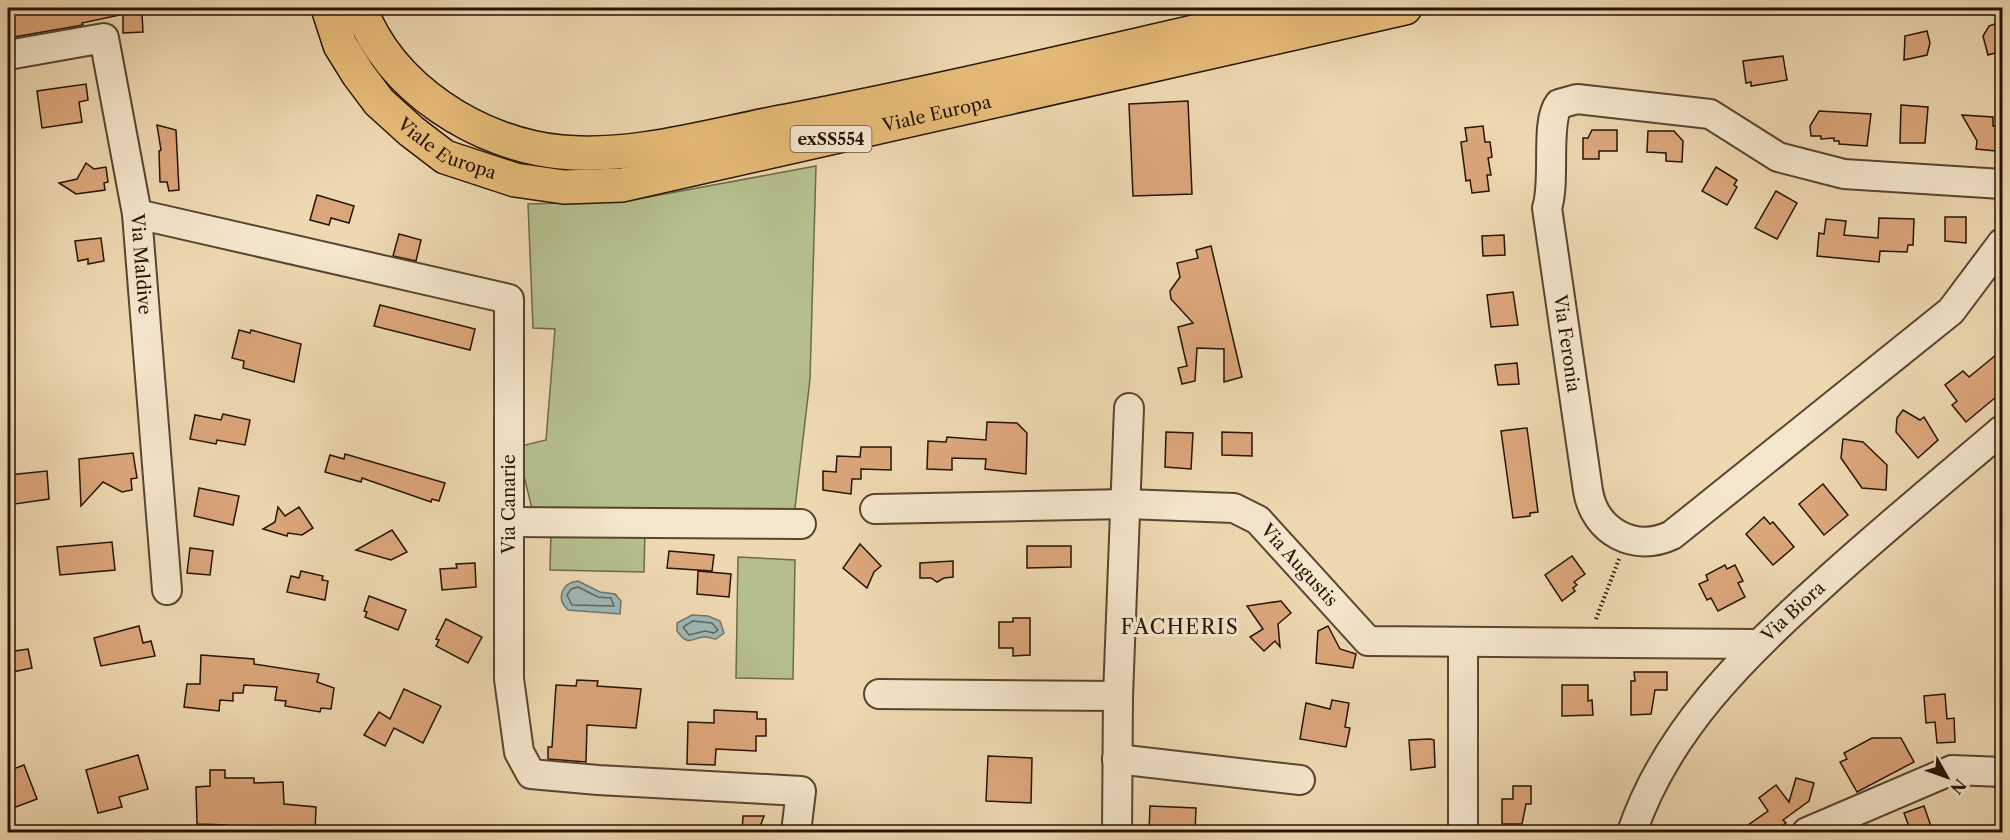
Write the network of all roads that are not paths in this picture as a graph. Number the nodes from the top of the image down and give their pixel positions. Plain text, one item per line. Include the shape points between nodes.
1 (328, 8) edge
2 (360, 8) edge
3 (1300, 8) edge
4 (1405, 8) edge
5 (8, 55) edge
6 (2002, 184) edge
7 (137, 214) junction
8 (2002, 243) edge
9 (1129, 408) dead end
10 (2002, 430) edge
11 (1126, 504) junction
12 (875, 509) dead end
13 (509, 522) junction
14 (801, 524) dead end
15 (167, 590) dead end
16 (1463, 643) junction
17 (1756, 644) junction
18 (879, 694) dead end
19 (1118, 696) junction
20 (1117, 759) junction
21 (2002, 772) edge
22 (1300, 780) dead end
23 (796, 832) edge
24 (1117, 832) edge
25 (1463, 832) edge
26 (1632, 832) edge
27 (1807, 832) edge

1 - 4 main road, Viale Europa / exSS554 via 340,45 379,102 445,157 515,180 564,187 633,182
2 - 3 main road, Viale Europa / exSS554 via 376,42 409,80 456,116 486,134 558,152 591,154 682,142 843,111
5 - 7 street, Via Maldive via 104,38
6 - 8 street, Via Feronia via 1844,174 1778,157 1710,114 1577,99 1559,104 1552,117 1552,192 1547,208 1588,491 1599,519 1613,533 1630,541 1666,538 1951,311
7 - 13 street, Via Canarie via 509,299
7 - 15 street, Via Maldive
9 - 11 street
10 - 17 street, Via Biora
11 - 12 street, Via Augustis
11 - 16 street, Via Augustis via 1234,508 1258,520 1368,641
11 - 19 street
13 - 14 street
13 - 23 street, Via Canarie via 509,679 519,752 531,774 801,791
16 - 17 street, Via Augustis
16 - 25 street
17 - 26 street, Via Biora via 1685,727 1642,804
18 - 19 street
19 - 20 street
20 - 22 street
20 - 24 street
21 - 27 street via 1952,770

